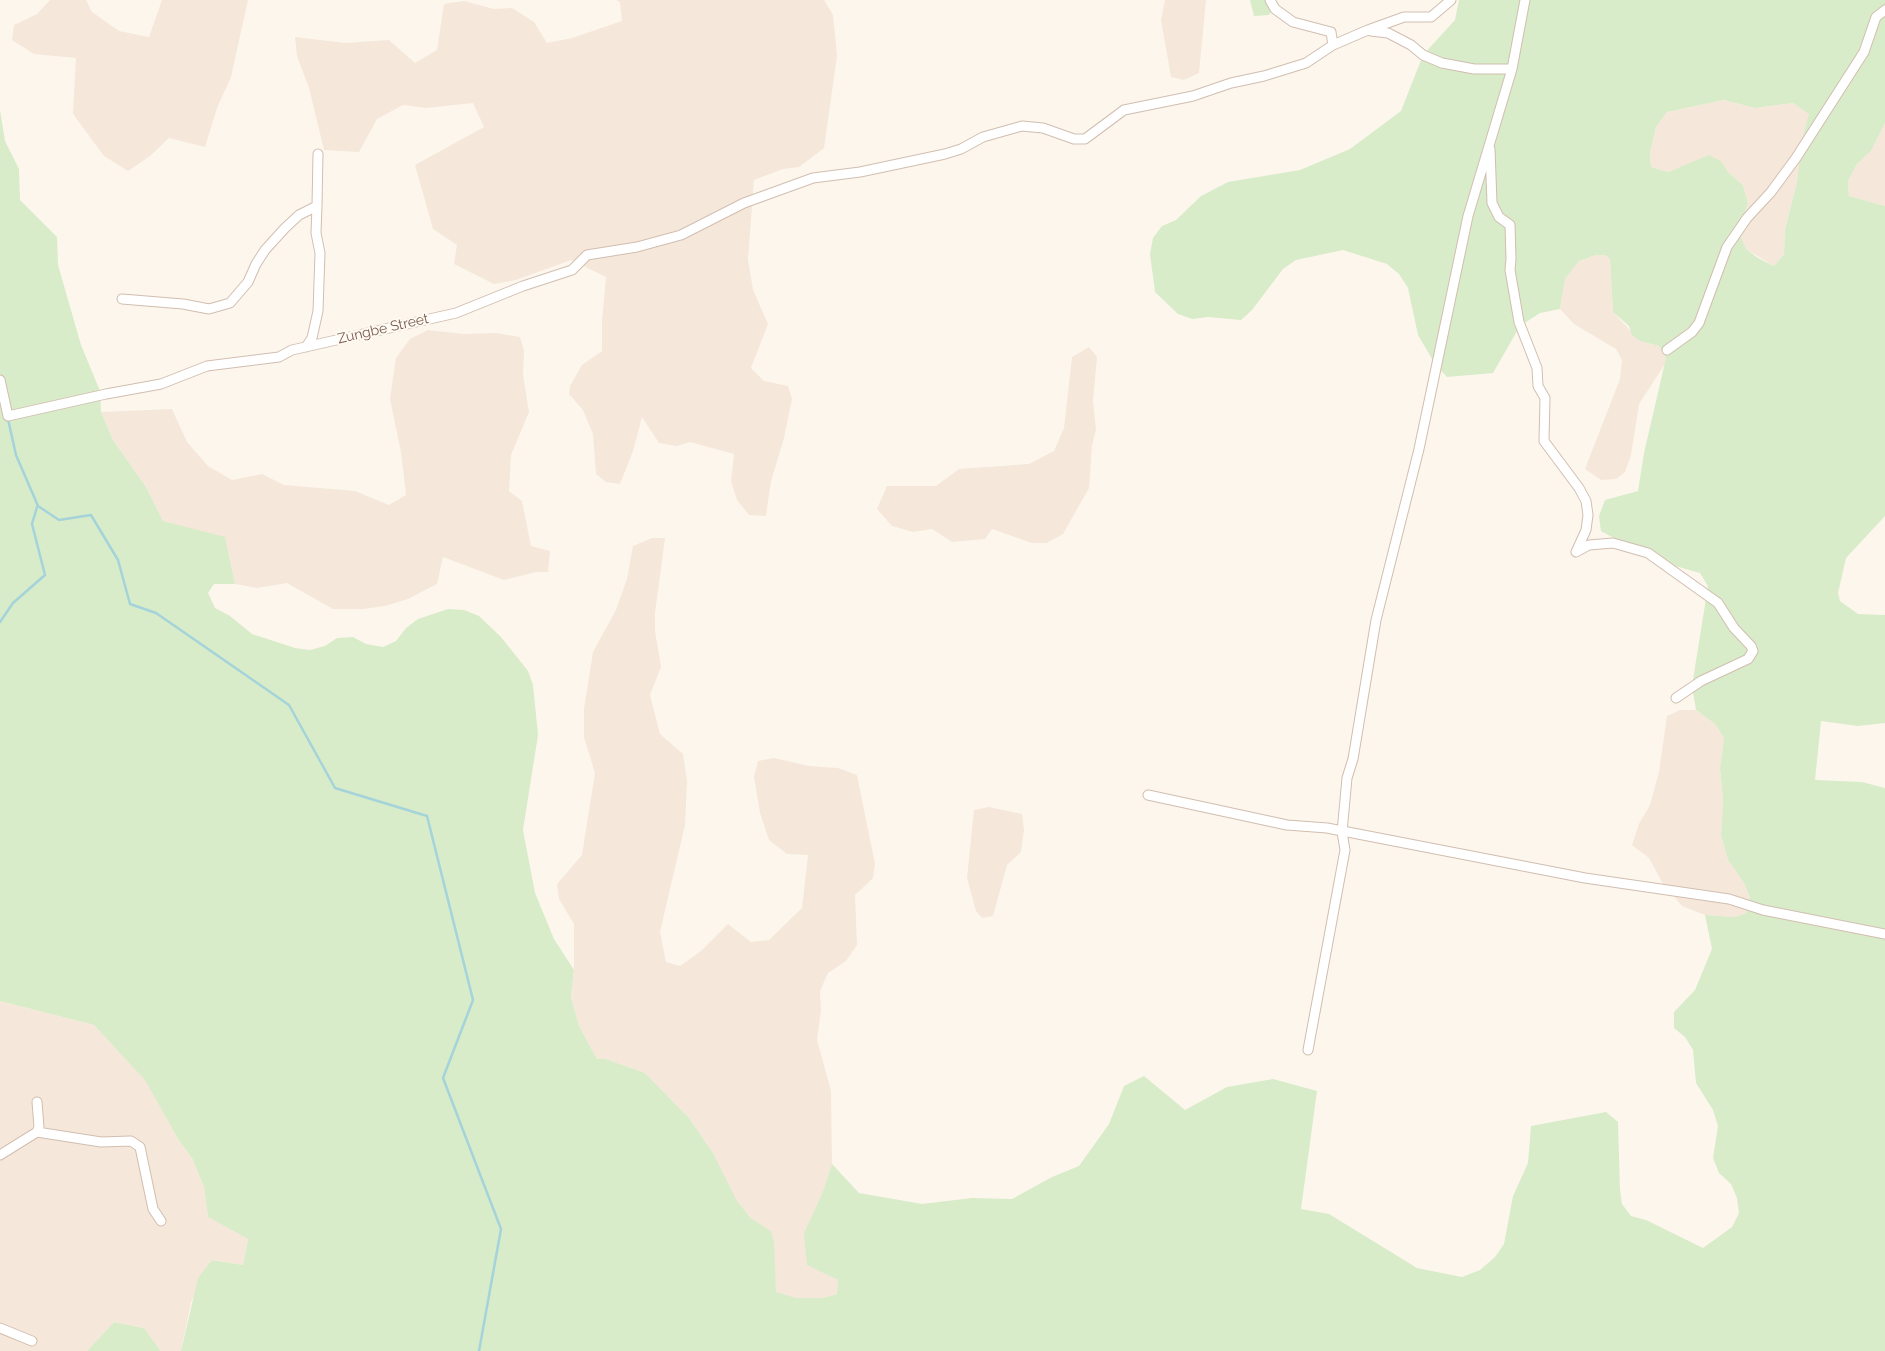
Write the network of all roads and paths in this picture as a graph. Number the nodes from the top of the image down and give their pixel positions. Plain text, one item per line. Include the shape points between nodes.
1 (1270, 0) edge
2 (1451, 0) edge
3 (1525, 0) edge
4 (1885, 10) edge
5 (1368, 30) junction
6 (1333, 45) junction
7 (1512, 69) junction
8 (1489, 144) junction
9 (318, 154) dead end
10 (317, 206) junction
11 (122, 299) dead end
12 (306, 347) junction
13 (1667, 350) dead end
14 (0, 380) edge
15 (1676, 698) dead end
16 (1148, 795) dead end
17 (1342, 832) junction
18 (1885, 934) edge
19 (1308, 1050) dead end
20 (37, 1102) dead end
21 (37, 1132) junction
22 (0, 1155) edge
23 (161, 1221) dead end
24 (0, 1328) edge
25 (32, 1341) dead end

1 - 6 street via 1274,9 1293,22 1331,32
2 - 5 street, Zungbe Street via 1431,17 1404,17
3 - 7 street
4 - 13 street via 1876,17 1864,52 1796,158 1727,247 1699,323
5 - 6 street, Zungbe Street
5 - 7 street via 1388,33 1442,63
6 - 12 street, Zungbe Street via 1306,63 1273,74 1193,96 1124,110 1085,139 1022,126 983,137 945,154 860,172 813,178 744,203 681,234 637,247 587,255 572,270 456,312
7 - 8 street
8 - 15 street via 1492,203 1499,217 1510,225 1510,270 1519,322 1537,368 1538,386 1545,398 1544,441 1586,501 1586,530 1576,552 1604,542 1648,553 1718,603 1753,651 1748,658 1701,681
8 - 17 street via 1468,216 1419,449 1376,620 1347,778
9 - 10 street
10 - 11 street via 299,215 265,250 248,282 230,303 209,309
10 - 12 street via 316,233 320,253 318,311 312,338
12 - 14 street, Zungbe Street via 279,357 207,366 161,384 8,416
16 - 17 street
17 - 18 street via 1585,878 1730,899 1763,910
17 - 19 street via 1345,850
20 - 21 street
21 - 22 street
21 - 23 street via 101,1142 132,1141 140,1147 153,1209
24 - 25 street

